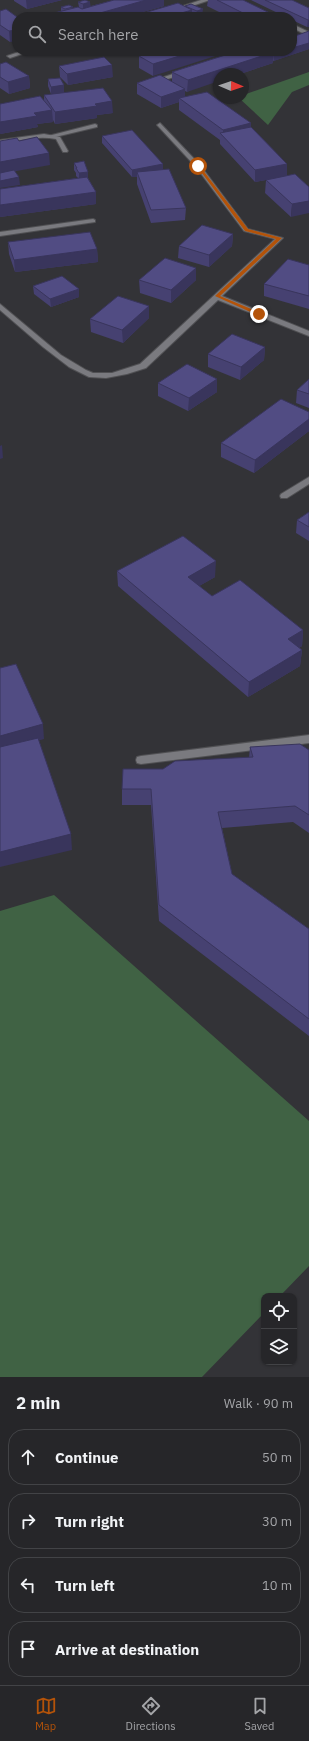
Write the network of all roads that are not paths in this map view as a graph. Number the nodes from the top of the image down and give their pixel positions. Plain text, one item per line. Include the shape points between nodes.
1 (207, 0) edge
2 (174, 10) edge
3 (297, 28) edge
4 (308, 33) edge
5 (299, 35) edge
6 (193, 69) edge
7 (158, 80) edge
8 (160, 125) dead end
9 (95, 126) dead end
10 (51, 136) junction
11 (0, 142) edge
12 (65, 151) dead end
13 (93, 221) dead end
14 (0, 234) edge
15 (217, 296) junction
16 (0, 306) edge
17 (309, 334) edge
18 (309, 480) edge
19 (284, 496) dead end
20 (309, 739) edge
21 (141, 760) dead end

1 - 2 street
3 - 4 street
4 - 5 street
6 - 7 street
8 - 15 street via 198,166 246,230 280,238
9 - 10 street
10 - 11 street via 41,135
10 - 12 street via 58,138
13 - 14 street
15 - 16 street via 143,366 121,375 91,375 68,364
15 - 17 street
18 - 19 street
20 - 21 street

